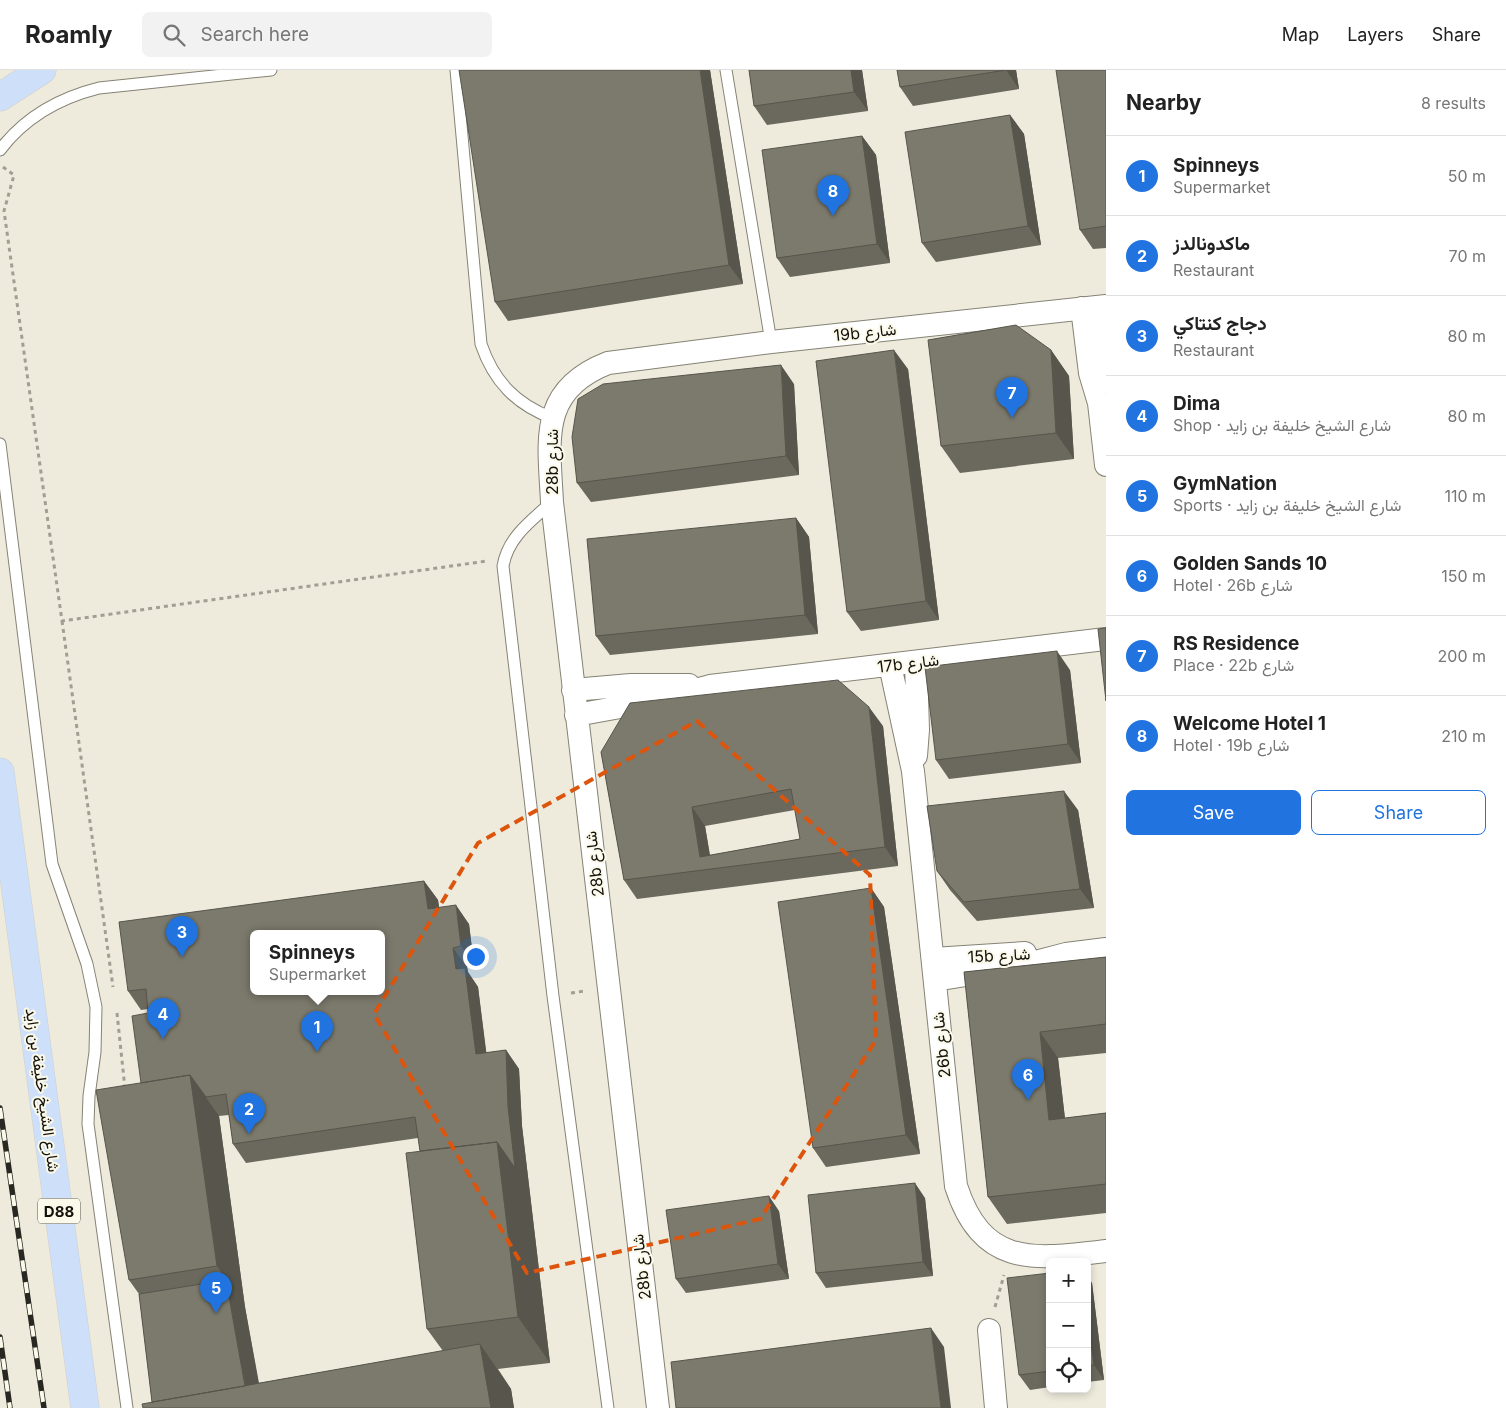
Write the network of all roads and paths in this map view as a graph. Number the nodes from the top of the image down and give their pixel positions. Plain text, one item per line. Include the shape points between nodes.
1 (42, 70) edge
2 (271, 70) edge
3 (456, 70) edge
4 (726, 70) edge
5 (0, 97) edge
6 (0, 150) edge
7 (0, 164) edge
8 (1106, 306) edge
9 (1082, 308) junction
10 (770, 342) junction
11 (624, 360) joint
12 (1099, 403) junction
13 (552, 418) junction
14 (0, 444) edge
15 (1106, 465) edge
16 (552, 502) junction
17 (504, 576) junction
18 (62, 621) junction
19 (1106, 639) edge
20 (916, 662) junction
21 (890, 665) junction
22 (710, 686) junction
23 (573, 690) junction
24 (576, 715) junction
25 (913, 771) junction
26 (0, 772) edge
27 (1106, 949) edge
28 (934, 969) junction
29 (609, 988) junction
30 (114, 992) dead end
31 (554, 996) junction
32 (116, 1011) dead end
33 (125, 1090) edge
34 (1106, 1251) edge
35 (1011, 1252) junction
36 (989, 1330) joint
37 (85, 1408) edge
38 (128, 1408) edge
39 (608, 1408) edge
40 (658, 1408) edge
41 (996, 1408) edge

1 - 5 main road
2 - 6 lane via 98,88 77,94 38,113
3 - 13 lane via 482,344 494,374 505,389 535,411
4 - 10 lane
7 - 18 path via 14,176 4,211
8 - 9 street, 19b شارع
8 - 12 street
9 - 10 street, 19b شارع
9 - 12 street via 1090,373
10 - 11 street, 19b شارع
11 - 13 street, 28b شارع via 593,369 579,378 568,389
12 - 15 street
13 - 16 street, 28b شارع via 549,434
14 - 38 lane via 52,864 88,964 96,1008 88,1124
16 - 17 lane via 509,545 503,566
16 - 23 street, 28b شارع
17 - 18 path via 489,577 488,560
17 - 31 lane
18 - 30 path
19 - 20 street, 17b شارع
20 - 21 street, 17b شارع
20 - 25 street, 26b شارع via 918,744
21 - 22 street, 17b شارع
21 - 25 street, 26b شارع
22 - 23 street, 17b شارع via 657,684
22 - 24 street, 17b شارع via 659,700
23 - 24 street, 28b شارع
24 - 29 street, 28b شارع
25 - 28 street, 26b شارع
26 - 37 main road, شارع الشيخ خليفة بن زايد / D88
27 - 28 street, 15b شارع via 1066,954 1015,952
28 - 35 street, 26b شارع via 956,1186 963,1208 975,1227 991,1242
29 - 31 path
29 - 40 street, 28b شارع
31 - 39 lane
32 - 33 path
34 - 35 street, 26b شارع via 1032,1258
35 - 36 path
36 - 41 street

